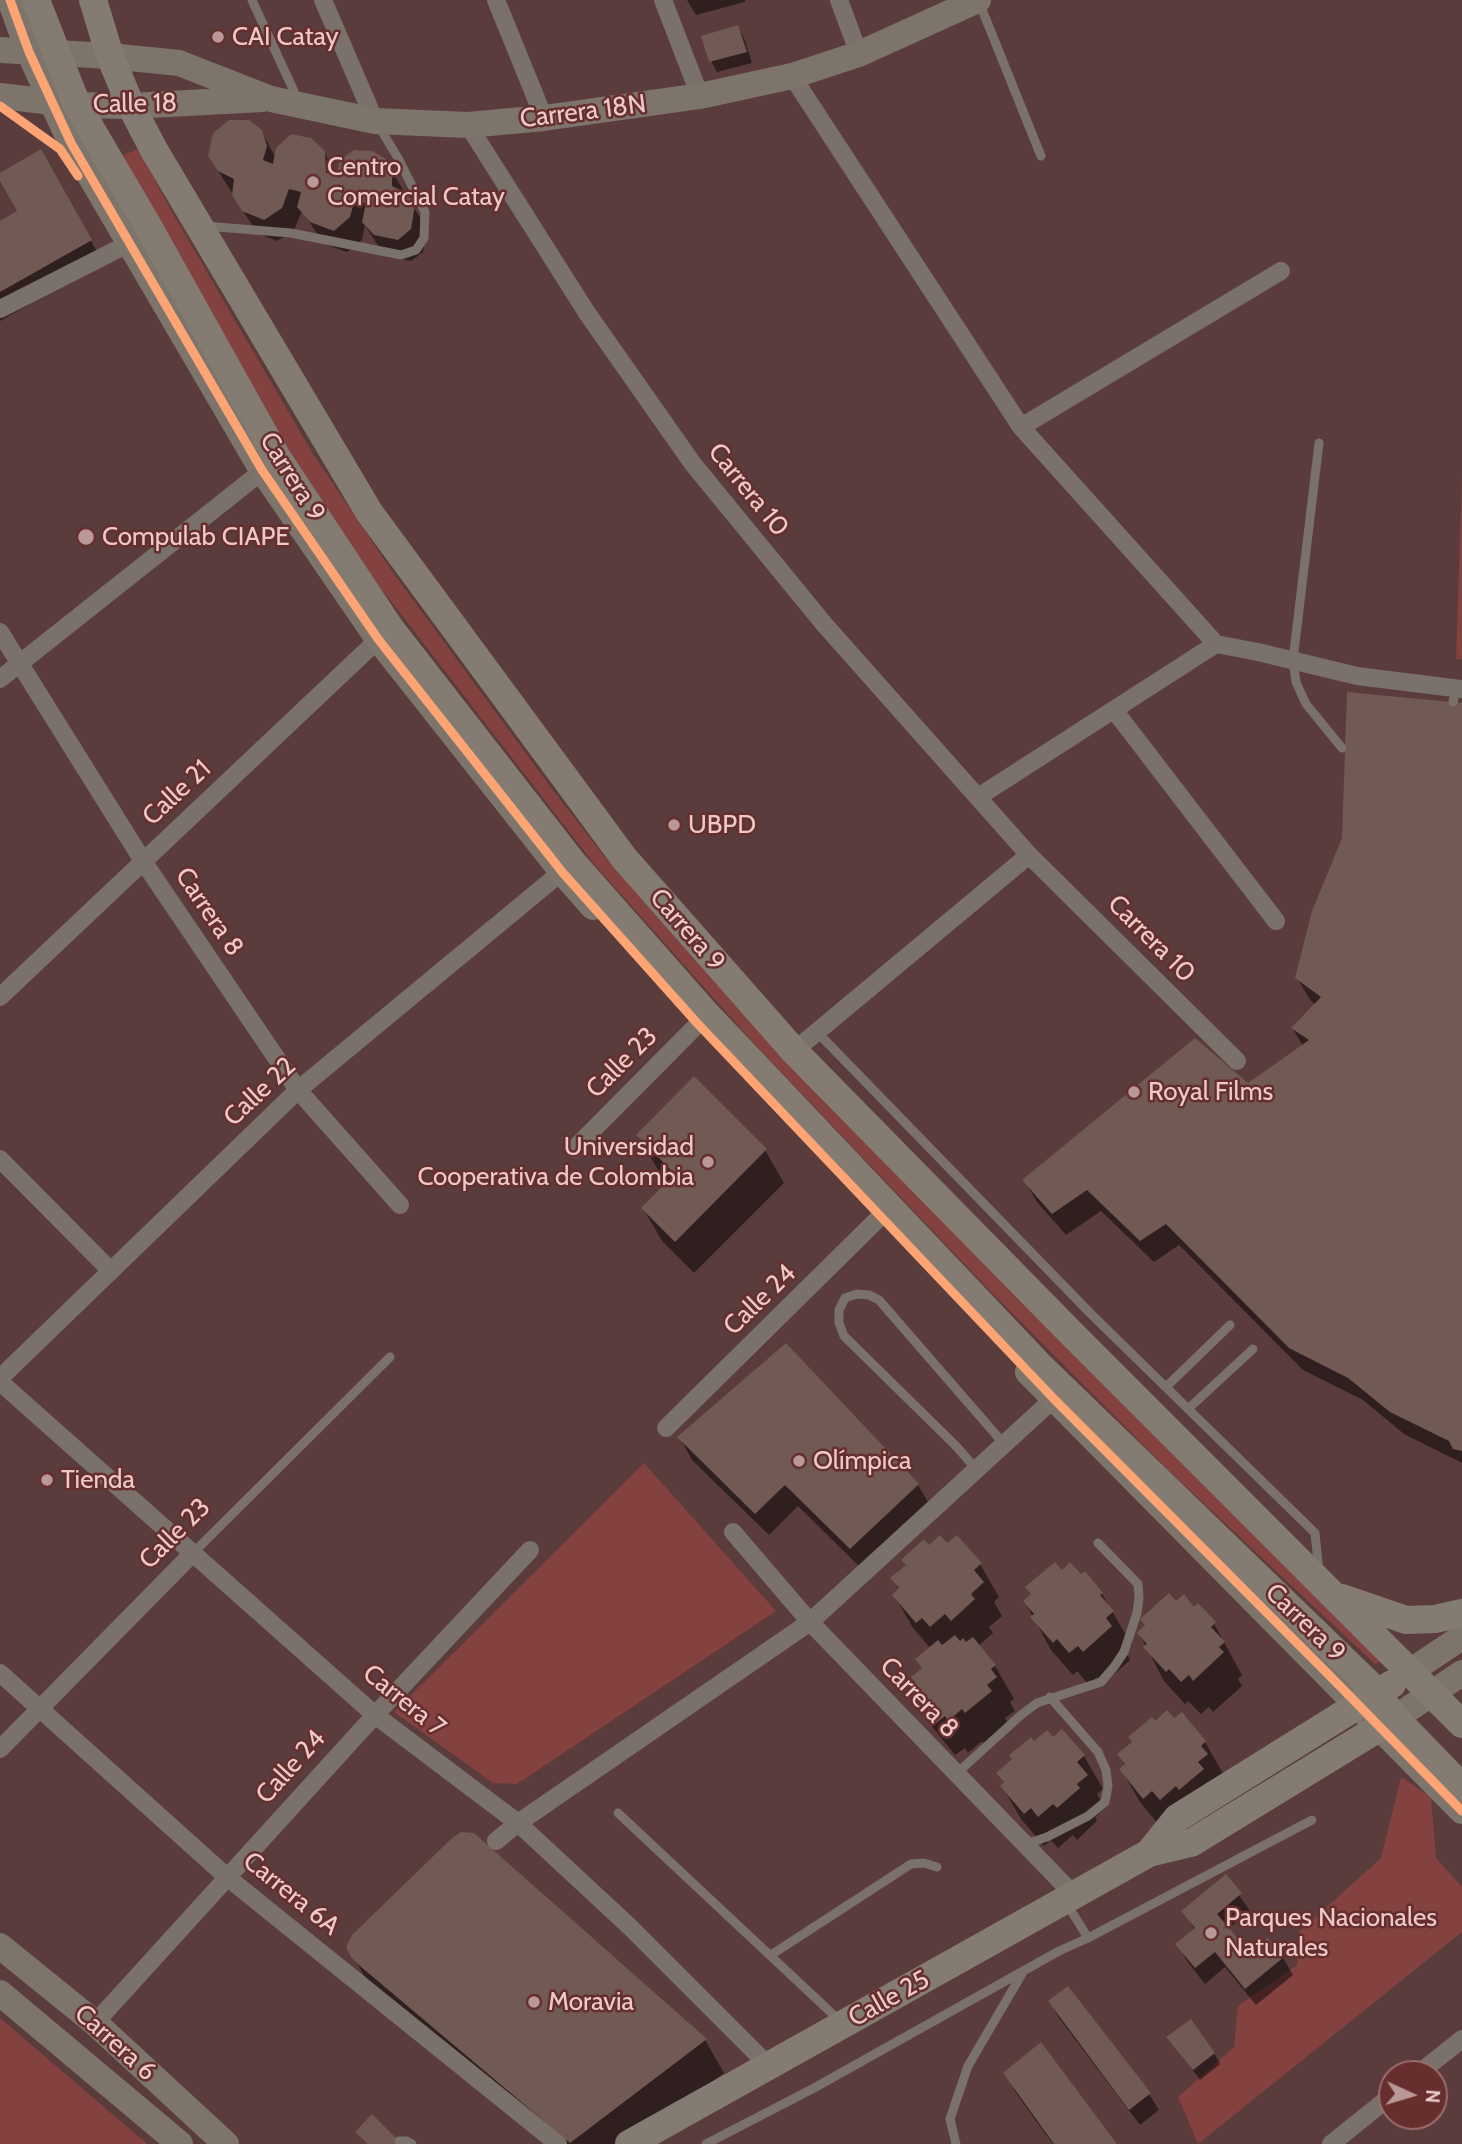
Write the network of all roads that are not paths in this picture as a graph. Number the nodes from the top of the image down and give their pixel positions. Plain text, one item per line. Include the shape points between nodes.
1 (10, 0) edge
2 (36, 0) edge
3 (252, 0) edge
4 (323, 0) edge
5 (496, 0) edge
6 (663, 0) edge
7 (839, 0) edge
8 (978, 0) edge
9 (94, 2) edge
10 (0, 50) edge
11 (42, 53) junction
12 (859, 54) junction
13 (110, 56) junction
14 (179, 63) joint
15 (792, 76) junction
16 (0, 96) edge
17 (700, 96) junction
18 (271, 99) junction
19 (64, 105) junction
20 (300, 105) junction
21 (131, 106) junction
22 (544, 118) junction
23 (375, 121) junction
24 (468, 125) junction
25 (1041, 156) dead end
26 (200, 225) junction
27 (130, 243) junction
28 (1281, 271) dead end
29 (0, 309) edge
30 (1021, 427) junction
31 (1319, 443) dead end
32 (270, 465) junction
33 (0, 632) edge
34 (384, 634) junction
35 (1216, 645) junction
36 (1293, 660) junction
37 (20, 663) junction
38 (0, 679) edge
39 (1457, 693) edge
40 (1114, 710) junction
41 (1342, 748) dead end
42 (978, 797) junction
43 (1029, 855) junction
44 (143, 861) junction
45 (568, 868) junction
46 (1276, 921) dead end
47 (0, 997) edge
48 (702, 1019) junction
49 (817, 1032) junction
50 (794, 1051) junction
51 (1237, 1061) dead end
52 (298, 1090) junction
53 (574, 1149) dead end
54 (0, 1159) edge
55 (400, 1205) dead end
56 (885, 1212) junction
57 (111, 1271) junction
58 (1230, 1325) dead end
59 (1253, 1349) dead end
60 (390, 1357) dead end
61 (0, 1380) edge
62 (1166, 1387) junction
63 (1058, 1395) junction
64 (1188, 1409) junction
65 (666, 1428) dead end
66 (1004, 1444) junction
67 (976, 1470) junction
68 (733, 1532) dead end
69 (1098, 1543) dead end
70 (530, 1550) dead end
71 (192, 1553) junction
72 (1328, 1588) junction
73 (1462, 1613) edge
74 (810, 1622) junction
75 (1309, 1627) junction
76 (1462, 1637) edge
77 (1410, 1671) junction
78 (0, 1673) edge
79 (1462, 1673) edge
80 (1431, 1693) junction
81 (1350, 1696) junction
82 (1050, 1697) junction
83 (40, 1709) junction
84 (375, 1714) junction
85 (1388, 1723) junction
86 (1462, 1724) edge
87 (0, 1749) edge
88 (956, 1774) junction
89 (1462, 1787) edge
90 (1462, 1811) edge
91 (618, 1813) dead end
92 (1312, 1820) dead end
93 (518, 1822) junction
94 (496, 1841) dead end
95 (1026, 1844) junction
96 (1149, 1853) junction
97 (937, 1867) dead end
98 (228, 1877) junction
99 (1069, 1898) junction
100 (1088, 1938) junction
101 (0, 1946) edge
102 (772, 1955) junction
103 (1024, 1970) junction
104 (0, 1993) edge
105 (95, 2023) junction
106 (843, 2024) junction
107 (1462, 2039) edge
108 (1436, 2060) edge
109 (769, 2066) junction
110 (1378, 2106) edge
111 (399, 2141) dead end
112 (180, 2144) edge
113 (226, 2144) edge
114 (412, 2144) edge
115 (558, 2144) edge
116 (629, 2144) edge
117 (706, 2144) edge
118 (956, 2144) edge
119 (1331, 2144) edge

1 - 11 street
2 - 11 main road, Carrera 9
3 - 20 lane
4 - 23 street
5 - 22 street
6 - 17 street
7 - 12 street
8 - 12 street, Carrera 18N
8 - 25 lane
9 - 13 main road, Carrera 9
10 - 11 street, Calle 18
11 - 13 street, Calle 18
11 - 19 main road, Carrera 9
12 - 15 street, Carrera 18N
13 - 14 street, Calle 18
13 - 21 main road, Carrera 9
14 - 18 street, Carrera 18N
15 - 17 street, Carrera 18N
15 - 30 street
16 - 19 street, Calle 18
17 - 22 street, Carrera 18N
18 - 20 street, Carrera 18N
18 - 21 street, Calle 18
19 - 21 street, Calle 18
19 - 27 street
19 - 32 main road, Carrera 9 via 148,226
20 - 23 street, Carrera 18N
21 - 26 main road, Carrera 9
22 - 24 street, Carrera 18N
23 - 24 street, Carrera 18N
23 - 26 lane via 425,212 424,238 416,250 401,255 291,233
24 - 42 street, Carrera 10 via 587,313 693,464 824,624
26 - 50 main road, Carrera 9 via 369,512 624,858
27 - 29 street
27 - 32 street
28 - 30 street
30 - 35 street
31 - 36 lane
32 - 34 main road, Carrera 9
32 - 37 street
33 - 37 street, Carrera 8
34 - 44 street, Calle 21
34 - 45 main road, Carrera 9
35 - 36 street
35 - 40 street
36 - 39 street
36 - 41 lane via 1306,704
37 - 38 street
37 - 44 street, Carrera 8
40 - 42 street
40 - 46 street
42 - 43 street, Carrera 10
43 - 49 street
43 - 51 street, Carrera 10
44 - 47 street, Calle 21
44 - 52 street, Carrera 8
45 - 48 main road, Carrera 9
45 - 52 street, Calle 22
48 - 53 street, Calle 23
48 - 56 main road, Carrera 9
49 - 50 street
49 - 62 lane
50 - 72 main road, Carrera 9
52 - 55 street, Carrera 8
52 - 57 street, Calle 22
54 - 57 street
56 - 63 main road, Carrera 9
56 - 65 street, Calle 24
57 - 61 street, Calle 22
58 - 62 lane
59 - 64 lane
60 - 71 lane, Calle 23
61 - 71 street, Carrera 7
62 - 64 lane
63 - 66 street
63 - 75 main road, Carrera 9
63 - 81 street
64 - 72 lane via 1315,1533
66 - 67 street
66 - 67 lane via 879,1300 857,1294 845,1298 839,1310 844,1336
67 - 74 street
68 - 74 street, Carrera 8
69 - 82 lane via 1138,1584 1137,1613 1124,1651 1101,1682
70 - 84 street, Calle 24
71 - 83 street, Calle 23
71 - 84 street, Carrera 7
72 - 73 main road via 1406,1620
72 - 77 main road, Carrera 9
74 - 88 street, Carrera 8
74 - 93 street
75 - 81 main road, Carrera 9
75 - 81 main road
76 - 77 street, Calle 25
77 - 80 main road, Carrera 9
77 - 81 main road, Calle 25
78 - 83 street, Carrera 6A
79 - 80 street, Calle 25
80 - 85 street, Calle 25
80 - 86 main road, Carrera 9
81 - 85 main road, Carrera 9
81 - 96 main road, Calle 25 via 1177,1818
82 - 88 lane via 1021,1715
82 - 95 lane via 1098,1752 1108,1786 1105,1802 1088,1816
83 - 87 street, Calle 23
83 - 98 street, Carrera 6A
84 - 93 street, Carrera 7
84 - 98 street, Calle 24
85 - 89 main road, Carrera 9
85 - 90 street
85 - 96 main road, Calle 25 via 1191,1843
88 - 95 street, Carrera 8
91 - 102 lane
92 - 100 lane
93 - 94 street
93 - 109 street, Carrera 7
95 - 99 street, Carrera 8
96 - 99 main road, Calle 25
97 - 102 lane via 911,1864
98 - 105 street, Calle 24
98 - 115 street, Carrera 6A
99 - 100 lane
99 - 106 main road, Calle 25
100 - 103 lane
101 - 105 street, Carrera 6
102 - 106 lane
103 - 117 lane
103 - 118 lane via 968,2066 950,2119
104 - 112 street, Carrera 6
105 - 113 street, Carrera 6
106 - 109 main road, Calle 25
107 - 108 street
109 - 116 main road, Calle 25
110 - 119 street
111 - 114 lane

